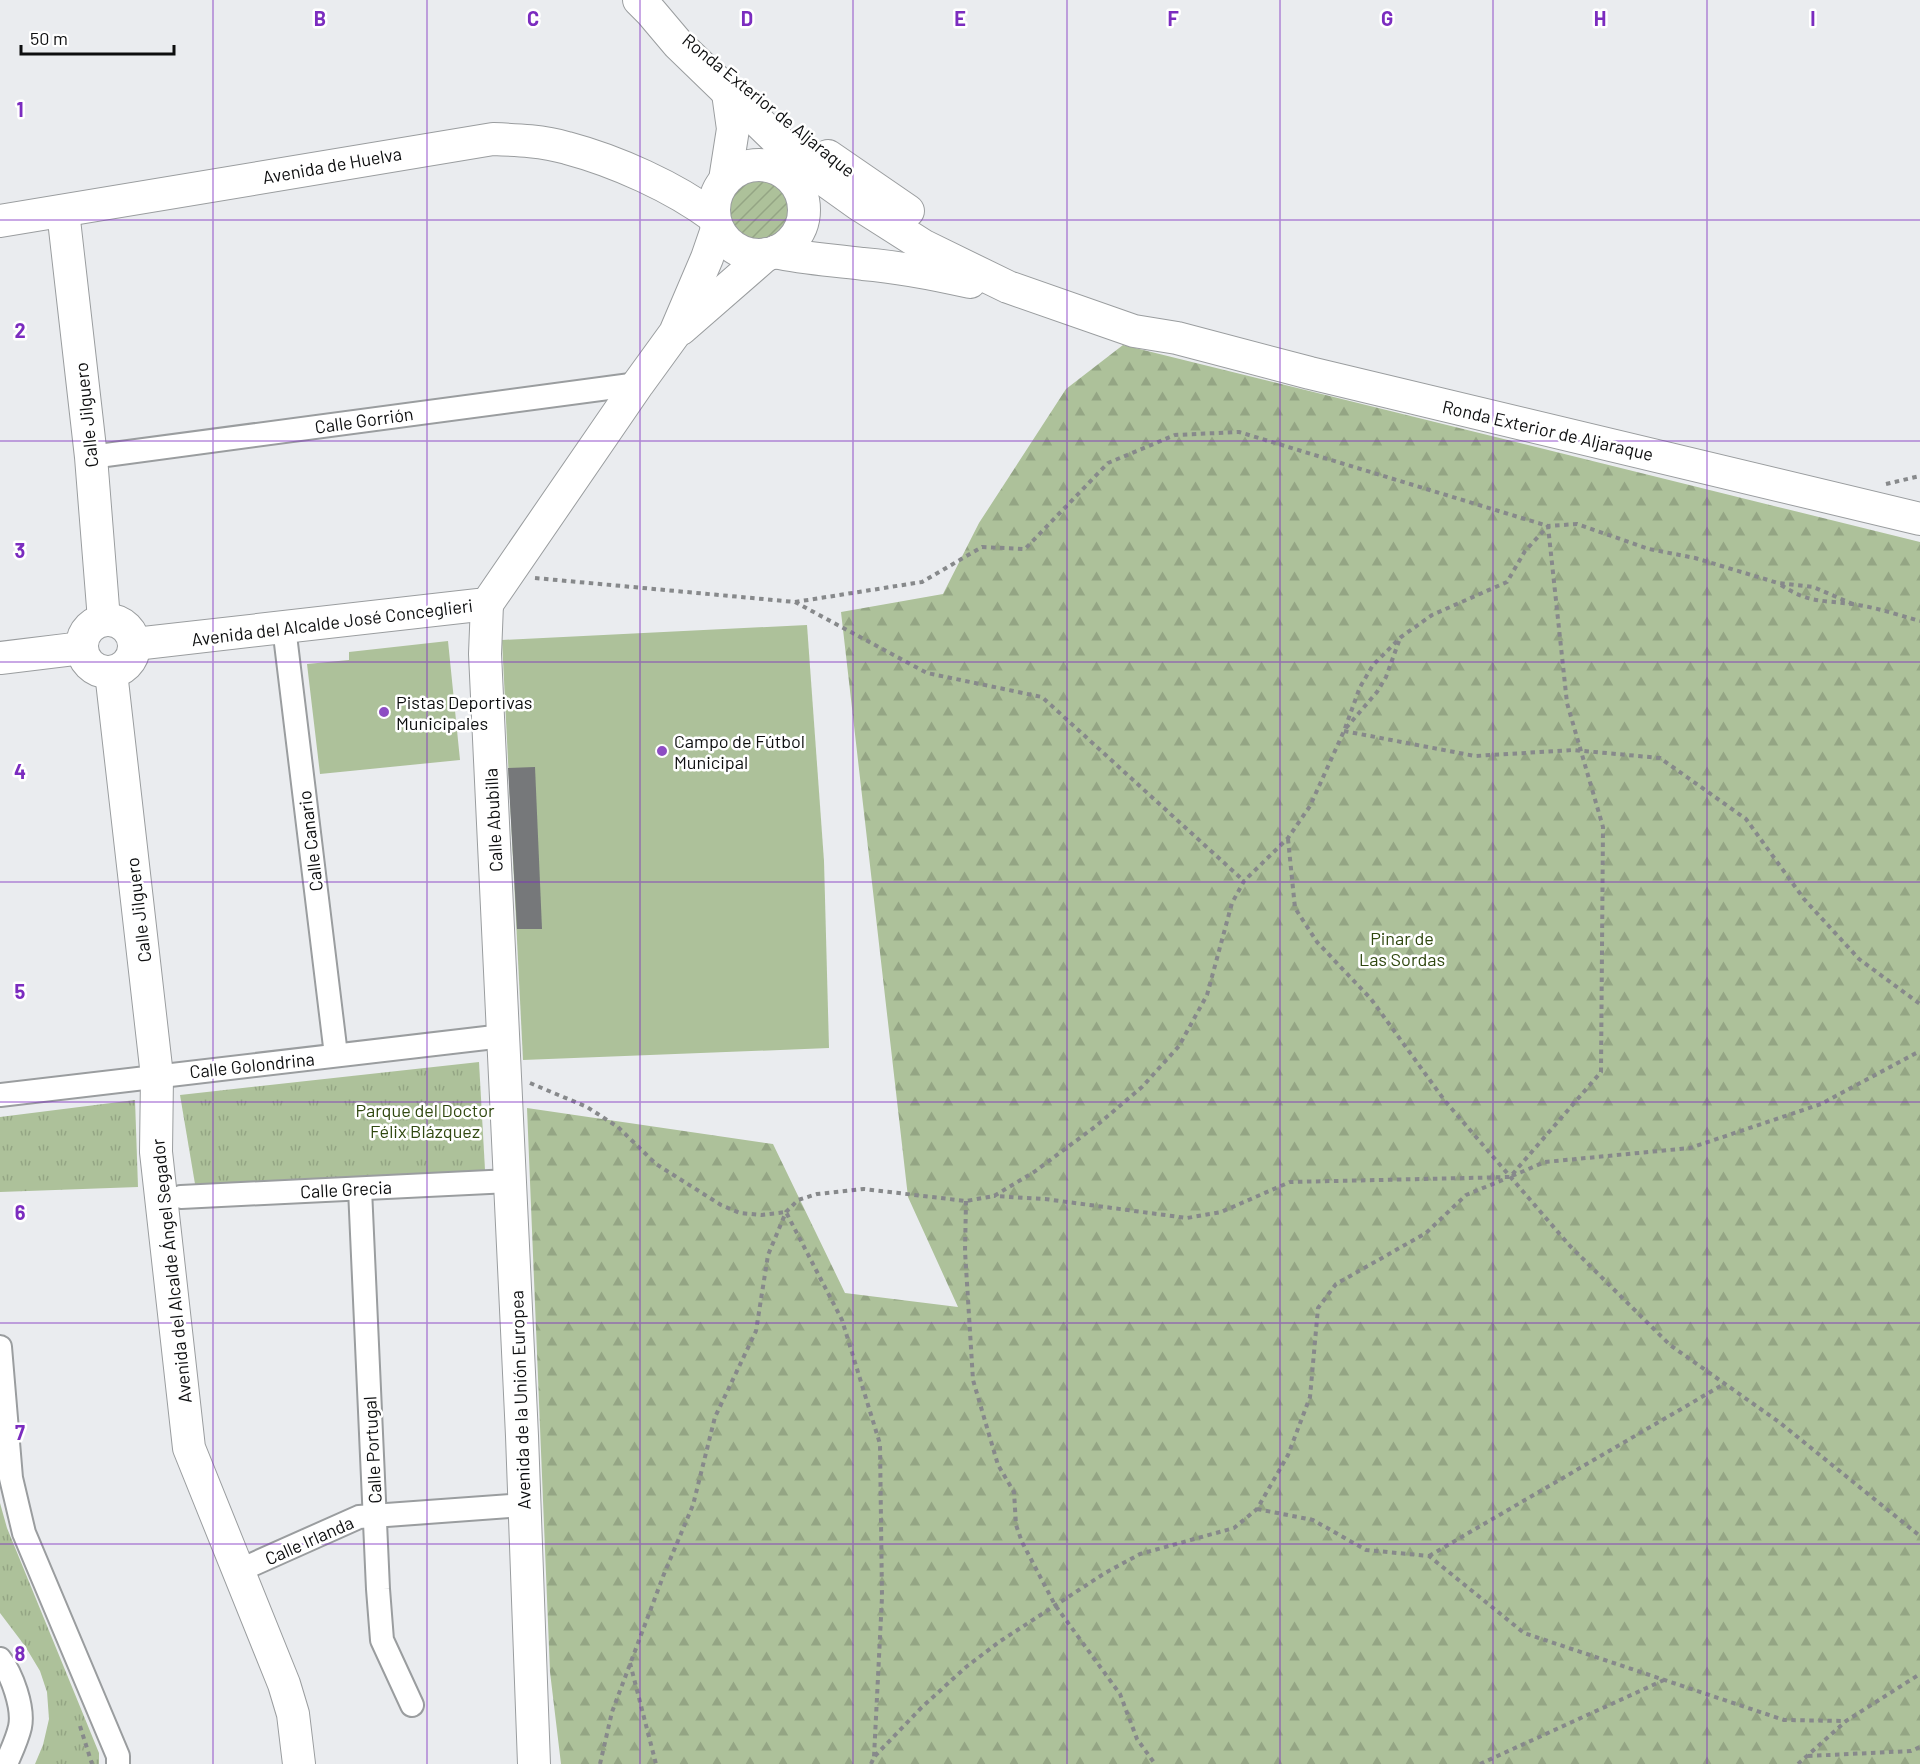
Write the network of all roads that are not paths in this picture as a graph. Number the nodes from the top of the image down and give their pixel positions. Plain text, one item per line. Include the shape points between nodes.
1 (645, 6) edge
2 (728, 93) junction
3 (777, 114) junction
4 (795, 170) junction
5 (724, 182) junction
6 (659, 183) junction
7 (891, 201) junction
8 (63, 211) junction
9 (0, 221) edge
10 (716, 223) junction
11 (771, 253) junction
12 (1008, 286) junction
13 (675, 333) junction
14 (1177, 338) junction
15 (638, 384) junction
16 (91, 457) junction
17 (1920, 519) edge
18 (488, 604) junction
19 (104, 620) junction
20 (284, 627) junction
21 (135, 644) junction
22 (82, 648) junction
23 (0, 658) edge
24 (111, 672) junction
25 (503, 1036) junction
26 (336, 1055) junction
27 (157, 1076) junction
28 (0, 1095) edge
29 (510, 1181) junction
30 (360, 1189) junction
31 (181, 1197) junction
32 (0, 1347) edge
33 (525, 1505) junction
34 (375, 1516) junction
35 (246, 1567) junction
36 (0, 1659) edge
37 (412, 1705) dead end
38 (6, 1764) edge
39 (118, 1764) edge
40 (299, 1764) edge
41 (319, 1764) edge
42 (534, 1764) edge

1 - 2 street, Ronda Exterior de Aljaraque
1 - 3 street, Ronda Exterior de Aljaraque
2 - 4 street, Ronda Exterior de Aljaraque
2 - 5 street via 733,129
3 - 4 street via 802,157
3 - 7 street, Ronda Exterior de Aljaraque via 819,150
4 - 5 street via 756,165 736,171
4 - 7 street via 824,169 863,196
4 - 11 street via 804,210 802,224 787,245
4 - 12 street, Ronda Exterior de Aljaraque via 924,246
5 - 6 street, Avenida de Huelva via 689,186
5 - 10 street via 716,194
6 - 8 street, Avenida de Huelva via 567,148 493,139
6 - 10 street, Avenida de Huelva via 701,207
7 - 14 street, Ronda Exterior de Aljaraque via 1019,271
8 - 9 street, Avenida de Huelva
8 - 16 street, Calle Jilguero
10 - 11 street via 726,241 738,250 752,255
10 - 13 street, Avenida del Alcalde José Conceglieri via 707,258
11 - 12 street
11 - 13 street, Avenida del Alcalde José Conceglieri
12 - 14 street, Ronda Exterior de Aljaraque via 1134,331
13 - 15 street, Avenida del Alcalde José Conceglieri
14 - 17 street, Ronda Exterior de Aljaraque
15 - 16 street, Calle Gorrión
15 - 18 street, Avenida del Alcalde José Conceglieri
16 - 19 street, Calle Jilguero
18 - 20 street, Avenida del Alcalde José Conceglieri
18 - 25 street, Calle Abubilla via 485,654
19 - 21 street via 121,623
19 - 22 street via 88,630
20 - 21 street, Avenida del Alcalde José Conceglieri
20 - 26 street, Calle Canario
21 - 24 street via 126,666
22 - 23 street
22 - 24 street via 88,663
24 - 27 street, Calle Jilguero
25 - 26 street, Calle Golondrina
25 - 29 street, Avenida de la Unión Europea
26 - 27 street, Calle Golondrina
27 - 28 street, Calle Golondrina
27 - 31 street, Avenida del Alcalde Ángel Segador via 175,1138
27 - 35 street, Avenida del Alcalde Ángel Segador via 156,1152 189,1448
29 - 30 street, Calle Grecia
29 - 33 street, Avenida de la Unión Europea
30 - 31 street, Calle Grecia
30 - 34 street, Calle Portugal
31 - 35 street, Avenida del Alcalde Ángel Segador via 206,1442
32 - 39 street via 11,1478 24,1533 118,1756
33 - 34 street, Calle Irlanda
33 - 42 street, Avenida de la Unión Europea
34 - 35 street, Calle Irlanda via 359,1517
34 - 37 street, Calle Portugal via 382,1640
35 - 40 street, Avenida del Alcalde Ángel Segador via 293,1714
35 - 41 street, Avenida del Alcalde Ángel Segador via 303,1680 316,1722
36 - 38 street via 18,1695 20,1725

